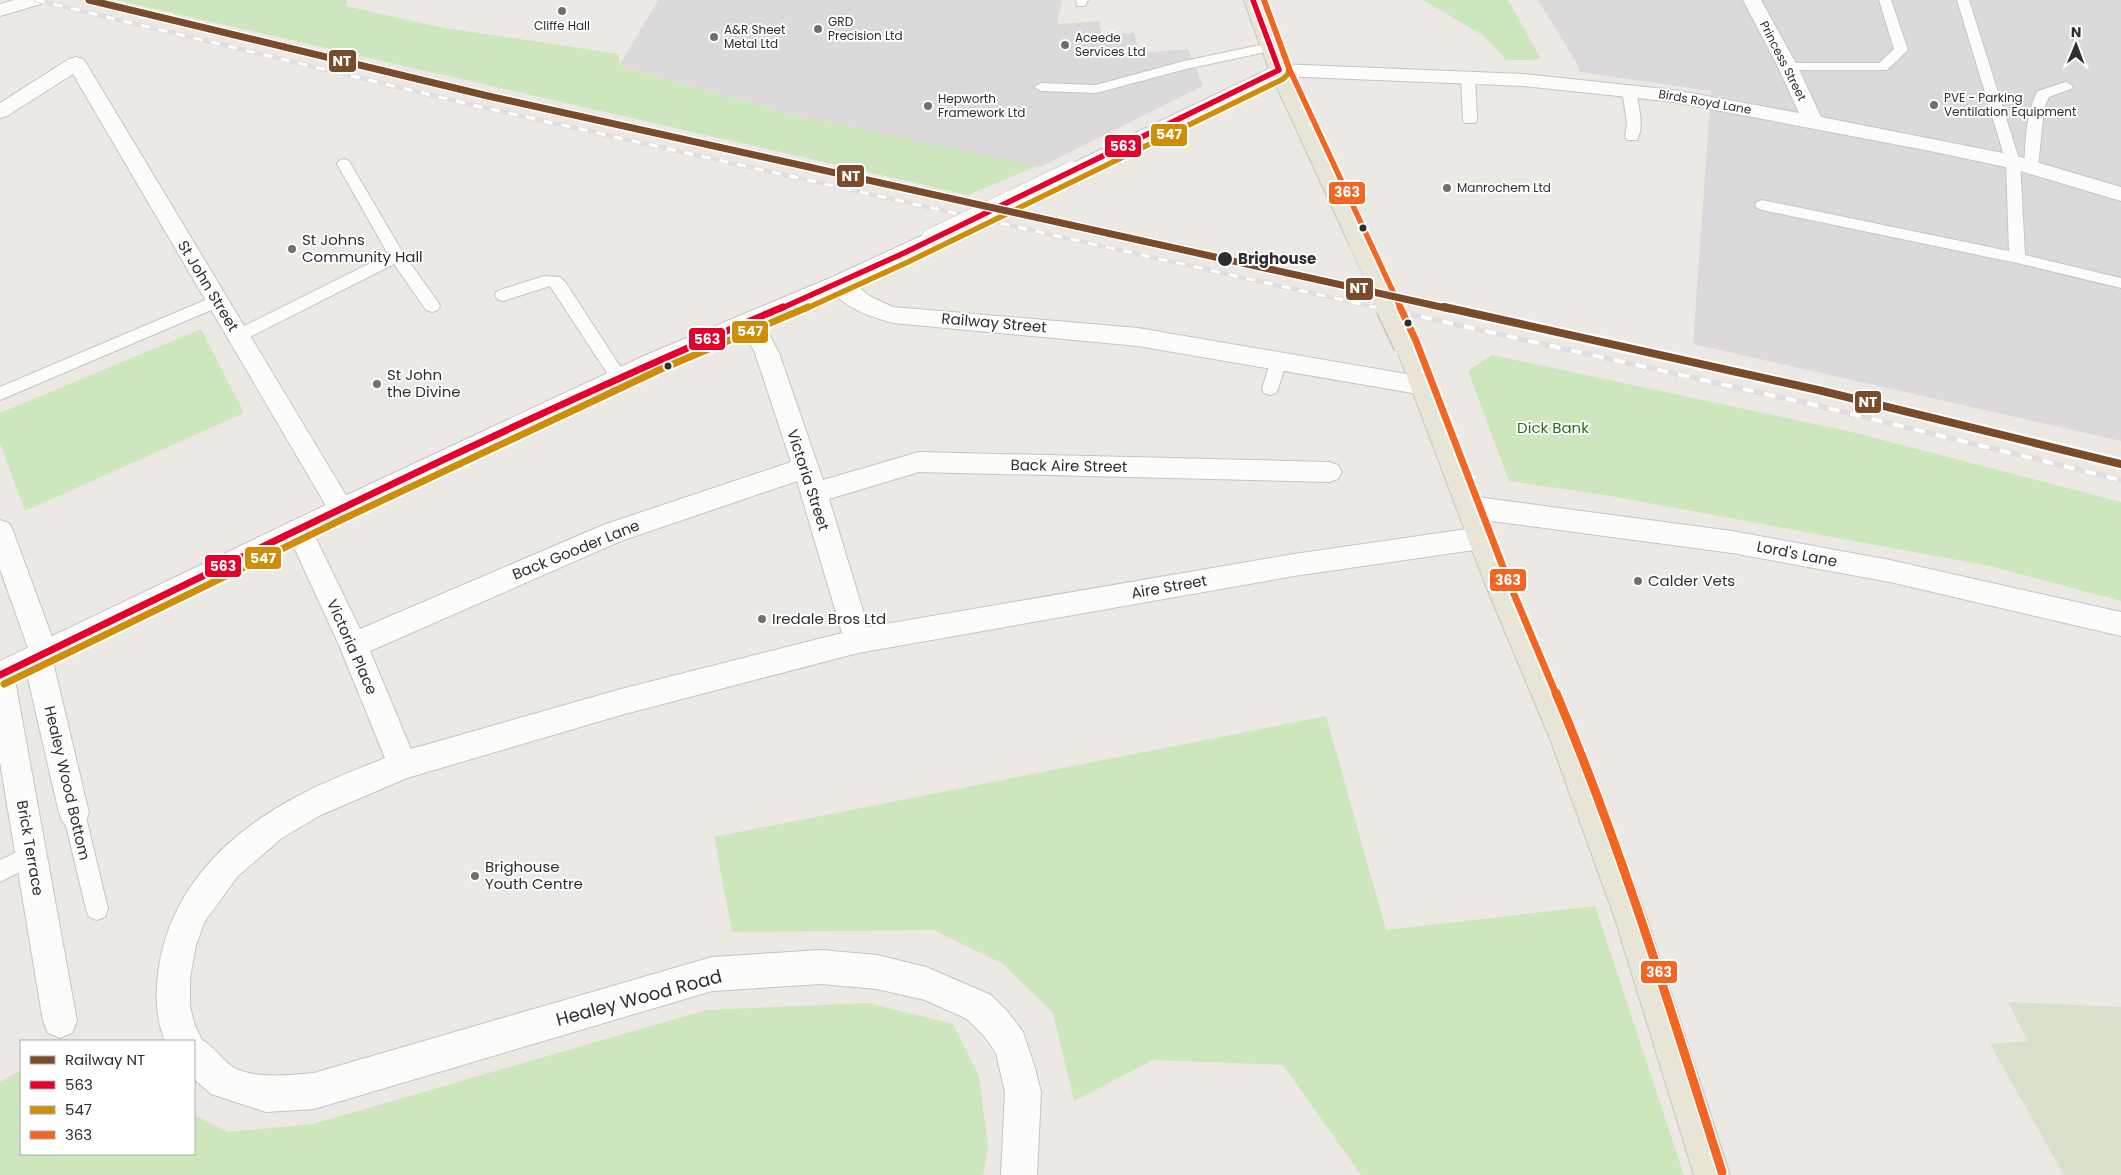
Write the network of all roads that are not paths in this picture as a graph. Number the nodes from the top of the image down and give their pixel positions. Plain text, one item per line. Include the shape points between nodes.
1 (34, 0) edge
2 (1253, 0) edge
3 (1752, 0) edge
4 (1885, 0) edge
5 (1963, 0) edge
6 (0, 10) edge
7 (1270, 47) junction
8 (1788, 67) junction
9 (1279, 70) junction
10 (1468, 77) junction
11 (2066, 86) dead end
12 (1041, 87) dead end
13 (1629, 90) junction
14 (0, 112) edge
15 (1470, 120) dead end
16 (1813, 122) junction
17 (1632, 137) dead end
18 (344, 164) dead end
19 (2022, 165) junction
20 (2121, 194) edge
21 (1762, 205) dead end
22 (397, 256) junction
23 (2017, 258) junction
24 (2121, 283) edge
25 (838, 284) junction
26 (503, 295) dead end
27 (217, 301) junction
28 (432, 306) dead end
29 (752, 321) junction
30 (238, 336) junction
31 (1279, 360) junction
32 (619, 378) junction
33 (1424, 386) junction
34 (1270, 389) dead end
35 (0, 394) edge
36 (804, 468) junction
37 (1329, 472) dead end
38 (814, 493) junction
39 (1469, 507) junction
40 (340, 509) junction
41 (299, 530) junction
42 (0, 531) edge
43 (1481, 538) junction
44 (2121, 624) edge
45 (858, 641) junction
46 (353, 645) junction
47 (40, 655) junction
48 (0, 675) edge
49 (403, 765) junction
50 (74, 813) joint
51 (31, 855) junction
52 (0, 871) edge
53 (97, 909) dead end
54 (60, 1021) dead end
55 (183, 1040) edge
56 (195, 1055) edge
57 (1019, 1175) edge
58 (1712, 1175) edge

1 - 6 street
2 - 7 main road
3 - 8 street, Princess Street
4 - 8 lane via 1901,50 1882,67
5 - 19 lane
7 - 9 main road
7 - 12 lane via 1184,65 1096,89
8 - 16 street, Princess Street
9 - 10 street, Birds Royd Lane
9 - 25 street, bridge
9 - 33 main road, bridge
10 - 13 street, Birds Royd Lane
10 - 15 lane
11 - 19 lane via 2043,94
13 - 16 street, Birds Royd Lane
13 - 17 lane via 1634,123
14 - 27 street, St John Street via 76,63
16 - 19 street, Birds Royd Lane
18 - 22 lane
19 - 20 street, Birds Royd Lane
19 - 23 lane
21 - 23 lane
22 - 28 lane
22 - 30 lane
23 - 24 lane
25 - 29 street
25 - 31 street, Railway Street via 866,306 893,315 1138,336
26 - 32 lane via 544,281 554,281
27 - 30 street, St John Street
27 - 35 lane
29 - 32 street
29 - 36 street, Victoria Street via 767,353
30 - 40 street, St John Street
31 - 33 street, Railway Street
31 - 34 lane
32 - 40 street
33 - 39 main road
36 - 38 street, Victoria Street
36 - 46 street, Back Gooder Lane via 612,533
37 - 38 street, Back Aire Street via 919,462
38 - 45 street, Victoria Street
39 - 43 main road
39 - 44 street, Lord's Lane via 1732,542 1890,571
40 - 41 street
41 - 46 street, Victoria Place
41 - 47 street
42 - 47 street, Healey Wood Bottom
43 - 45 street, Aire Street via 1294,565
43 - 58 main road via 1565,739 1630,916
45 - 49 street via 621,702
46 - 49 street, Victoria Place
47 - 48 street
47 - 50 street, Healey Wood Bottom
48 - 51 street, Brick Terrace
49 - 55 street via 310,805 271,828 227,865 192,912 180,944 173,978 173,1007
50 - 53 lane, Healey Wood Bottom
51 - 52 lane
51 - 54 street, Brick Terrace
56 - 57 street, Healey Wood Road via 223,1082 266,1094 314,1092 712,974 821,967 877,972 926,984 979,1007 1010,1044 1023,1092

